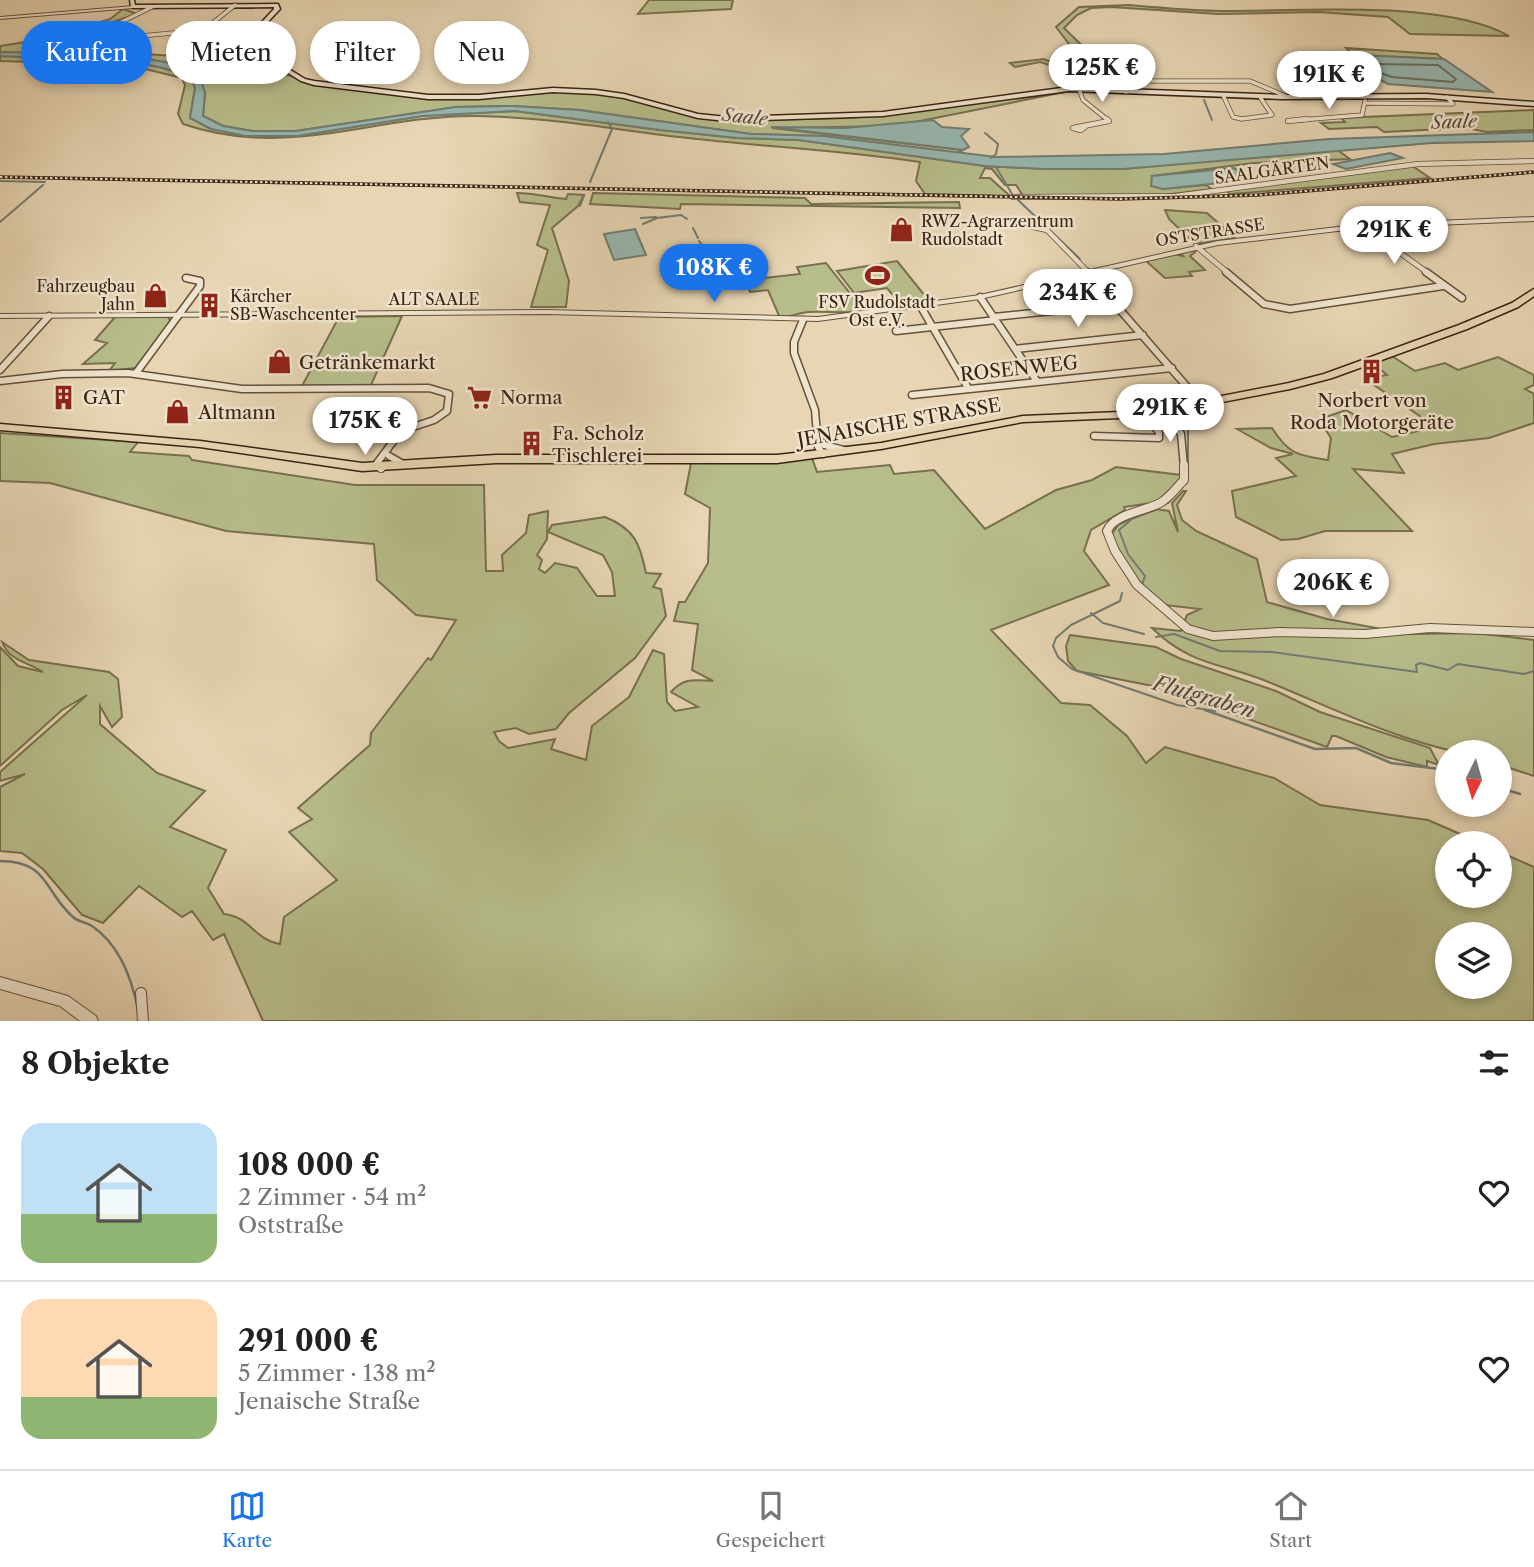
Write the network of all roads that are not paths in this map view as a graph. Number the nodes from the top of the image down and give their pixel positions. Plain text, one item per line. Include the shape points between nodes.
1 (133, 4) edge
2 (235, 5) junction
3 (152, 7) junction
4 (0, 18) edge
5 (123, 21) edge
6 (217, 21) edge
7 (1079, 89) junction
8 (1126, 92) junction
9 (1223, 95) junction
10 (1259, 97) junction
11 (1288, 97) junction
12 (1365, 100) junction
13 (1534, 104) edge
14 (1288, 121) dead end
15 (1086, 125) dead end
16 (1534, 161) edge
17 (1015, 197) dead end
18 (1534, 219) edge
19 (1029, 226) dead end
20 (1363, 226) junction
21 (1196, 246) junction
22 (1084, 271) junction
23 (186, 278) dead end
24 (1443, 286) junction
25 (1534, 292) edge
26 (980, 297) junction
27 (1462, 298) dead end
28 (1118, 304) junction
29 (921, 307) junction
30 (646, 313) joint
31 (180, 314) junction
32 (0, 316) edge
33 (49, 316) junction
34 (995, 319) junction
35 (803, 320) junction
36 (933, 326) junction
37 (896, 331) dead end
38 (1143, 335) junction
39 (1016, 349) junction
40 (1172, 368) junction
41 (0, 370) edge
42 (136, 373) junction
43 (0, 380) edge
44 (1037, 380) junction
45 (968, 388) junction
46 (912, 395) dead end
47 (1202, 404) junction
48 (1168, 411) junction
49 (1144, 414) junction
50 (0, 427) edge
51 (1094, 436) dead end
52 (823, 450) junction
53 (389, 452) junction
54 (412, 466) junction
55 (380, 468) junction
56 (1534, 632) edge
57 (0, 983) edge
58 (141, 993) dead end
59 (91, 1021) edge
60 (143, 1021) edge

1 - 3 main road
1 - 4 street
2 - 3 main road
2 - 6 street
2 - 7 main road via 278,7 248,40 244,52 267,58 303,80 428,97 596,92 727,119 883,114
3 - 5 street
7 - 8 main road
7 - 15 street via 1083,100 1109,121
8 - 9 main road
8 - 11 street via 1126,81 1250,81
9 - 10 main road
9 - 10 street via 1233,117 1239,119 1272,115
10 - 11 main road
11 - 12 main road
12 - 13 main road via 1447,97
12 - 14 street via 1362,115
16 - 17 street, SAALGÄRTEN via 1417,164 1176,196
18 - 20 street, OSTSTRASSE
19 - 22 street via 1047,230
20 - 21 street, OSTSTRASSE
20 - 24 street
21 - 22 street, OSTSTRASSE
21 - 24 street via 1264,304 1277,308
22 - 26 street, OSTSTRASSE
22 - 28 street
23 - 31 street via 200,281 201,286
24 - 27 street
25 - 47 main road, JENAISCHE STRASSE via 1463,327 1328,376
26 - 29 street, OSTSTRASSE
26 - 34 street
28 - 34 street
28 - 38 street
29 - 35 street, OSTSTRASSE
29 - 36 street
30 - 31 street, ALT SAALE
30 - 35 street, OSTSTRASSE
31 - 33 street, ALT SAALE
31 - 42 street
32 - 33 street, ALT SAALE
33 - 41 street
34 - 36 street
34 - 39 street
35 - 52 street via 794,354 815,410 819,450
36 - 37 street
36 - 45 street
38 - 39 street
38 - 40 street
39 - 44 street
40 - 44 street, ROSENWEG
40 - 47 street
42 - 43 street
42 - 53 street via 232,388 429,388 449,394 443,415 401,431
44 - 45 street, ROSENWEG
45 - 46 street, ROSENWEG
47 - 48 main road, JENAISCHE STRASSE
48 - 49 main road, JENAISCHE STRASSE
48 - 56 street via 1179,423 1184,480 1162,502 1125,517 1108,531 1137,585 1188,629 1213,636 1462,627
49 - 51 street via 1159,438
49 - 52 main road, JENAISCHE STRASSE via 1023,419 851,451
50 - 55 main road, JENAISCHE STRASSE via 200,444
52 - 54 main road, JENAISCHE STRASSE via 749,461 496,459
53 - 54 street via 396,461
53 - 55 street
54 - 55 main road, JENAISCHE STRASSE
57 - 59 street via 63,1001
58 - 60 street

